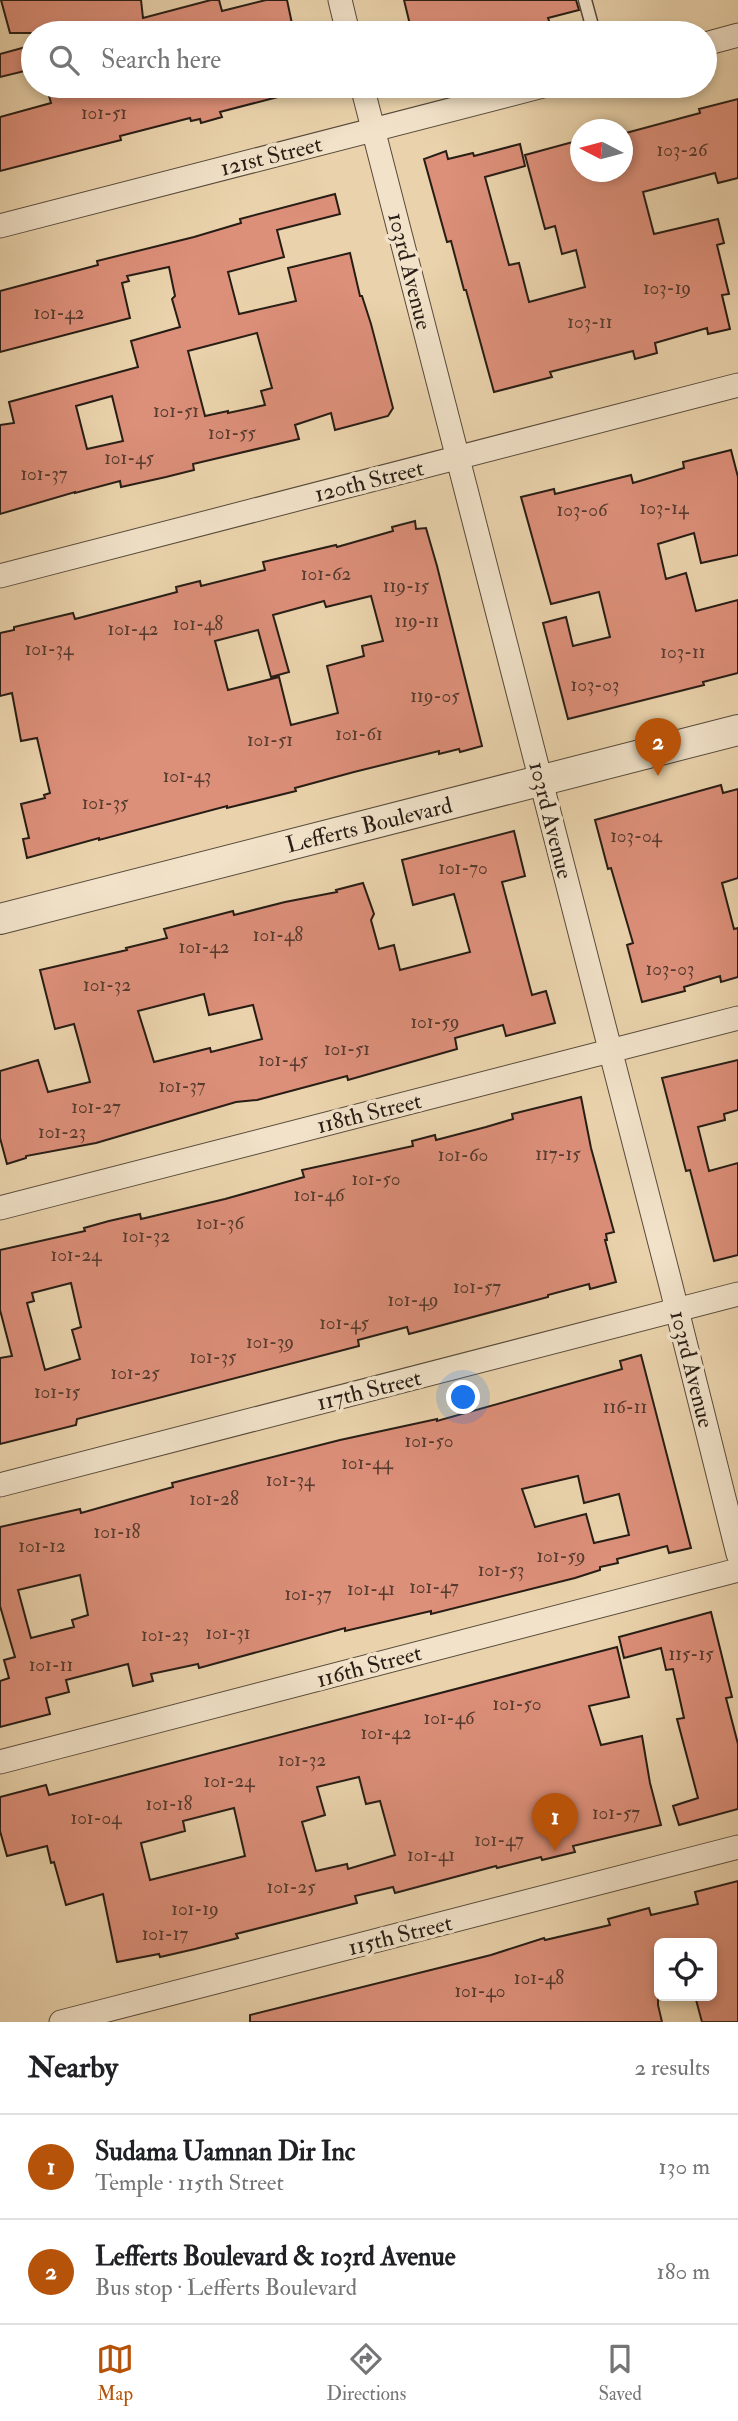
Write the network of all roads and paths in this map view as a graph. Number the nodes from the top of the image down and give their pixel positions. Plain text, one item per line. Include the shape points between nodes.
1 (340, 0) edge
2 (585, 0) edge
3 (345, 21) edge
4 (590, 21) edge
5 (738, 35) edge
6 (717, 41) edge
7 (365, 98) edge
8 (496, 98) edge
9 (373, 129) junction
10 (0, 226) edge
11 (738, 385) edge
12 (458, 458) junction
13 (0, 576) edge
14 (738, 730) edge
15 (541, 781) junction
16 (0, 919) edge
17 (738, 1018) edge
18 (610, 1051) junction
19 (0, 1208) edge
20 (738, 1294) edge
21 (677, 1310) junction
22 (0, 1485) edge
23 (738, 1554) edge
24 (738, 1570) edge
25 (0, 1762) edge
26 (738, 1847) edge
27 (61, 2022) edge

1 - 3 street
2 - 4 lane
5 - 6 street
7 - 9 street, 103rd Avenue
8 - 9 street, 121st Street
9 - 10 street, 121st Street
9 - 12 street, 103rd Avenue
11 - 12 street, 120th Street
12 - 13 street, 120th Street
12 - 15 street, 103rd Avenue
14 - 15 street, Lefferts Boulevard
15 - 16 street, Lefferts Boulevard
15 - 18 street, 103rd Avenue
17 - 18 street, 118th Street
18 - 19 street, 118th Street
18 - 21 street, 103rd Avenue
20 - 21 street, 117th Street
21 - 22 street, 117th Street
21 - 23 street, 103rd Avenue
24 - 25 street, 116th Street
26 - 27 street, 115th Street

